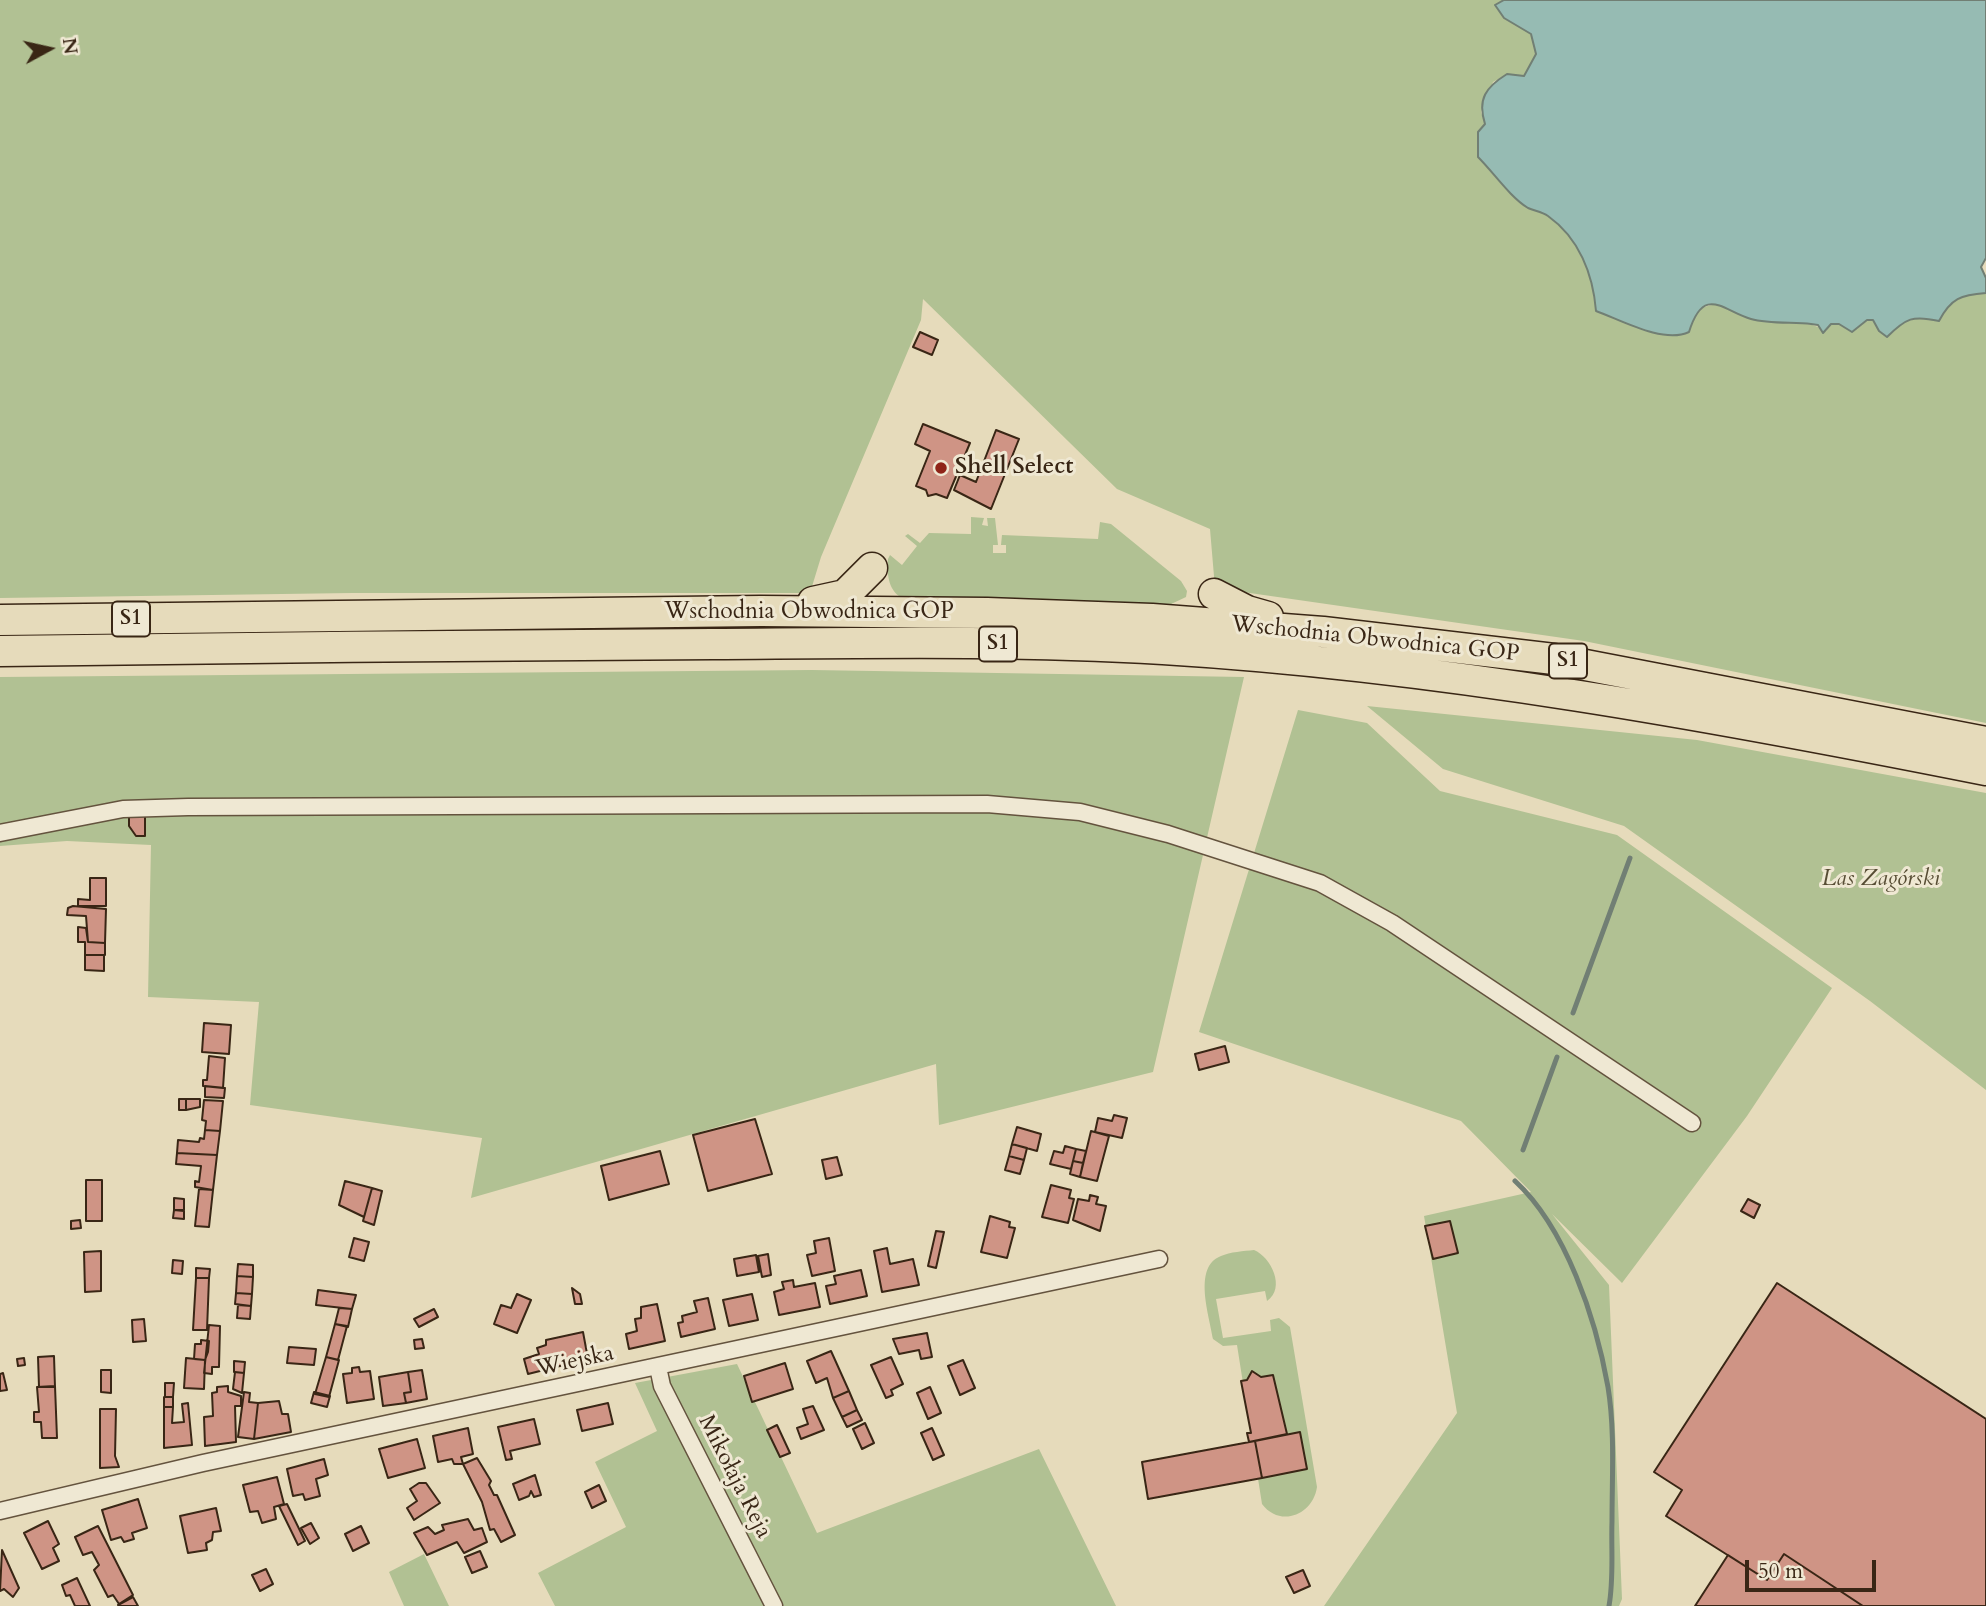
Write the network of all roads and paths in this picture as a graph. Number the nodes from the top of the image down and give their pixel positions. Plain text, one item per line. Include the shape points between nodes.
1 (872, 568) dead end
2 (1214, 594) dead end
3 (761, 611) junction
4 (0, 620) edge
5 (1323, 632) junction
6 (0, 651) edge
7 (1986, 742) edge
8 (1986, 770) edge
9 (0, 833) edge
10 (1692, 1123) dead end
11 (1159, 1259) dead end
12 (657, 1367) junction
13 (0, 1511) edge
14 (774, 1606) edge

1 - 3 highway via 845,595
2 - 5 highway via 1247,611
3 - 4 highway, Wschodnia Obwodnica GOP / S1
3 - 5 highway, Wschodnia Obwodnica GOP / S1 via 1152,618
5 - 7 highway, Wschodnia Obwodnica GOP / S1 via 1554,659
6 - 8 highway, Wschodnia Obwodnica GOP / S1 via 757,644 1161,649 1324,662 1557,691
9 - 10 street via 123,809 188,807 987,804 1080,812 1168,834 1320,883 1392,922
11 - 12 street, Wiejska
12 - 13 street, Wiejska
12 - 14 street, Mikołaja Reja via 662,1386

